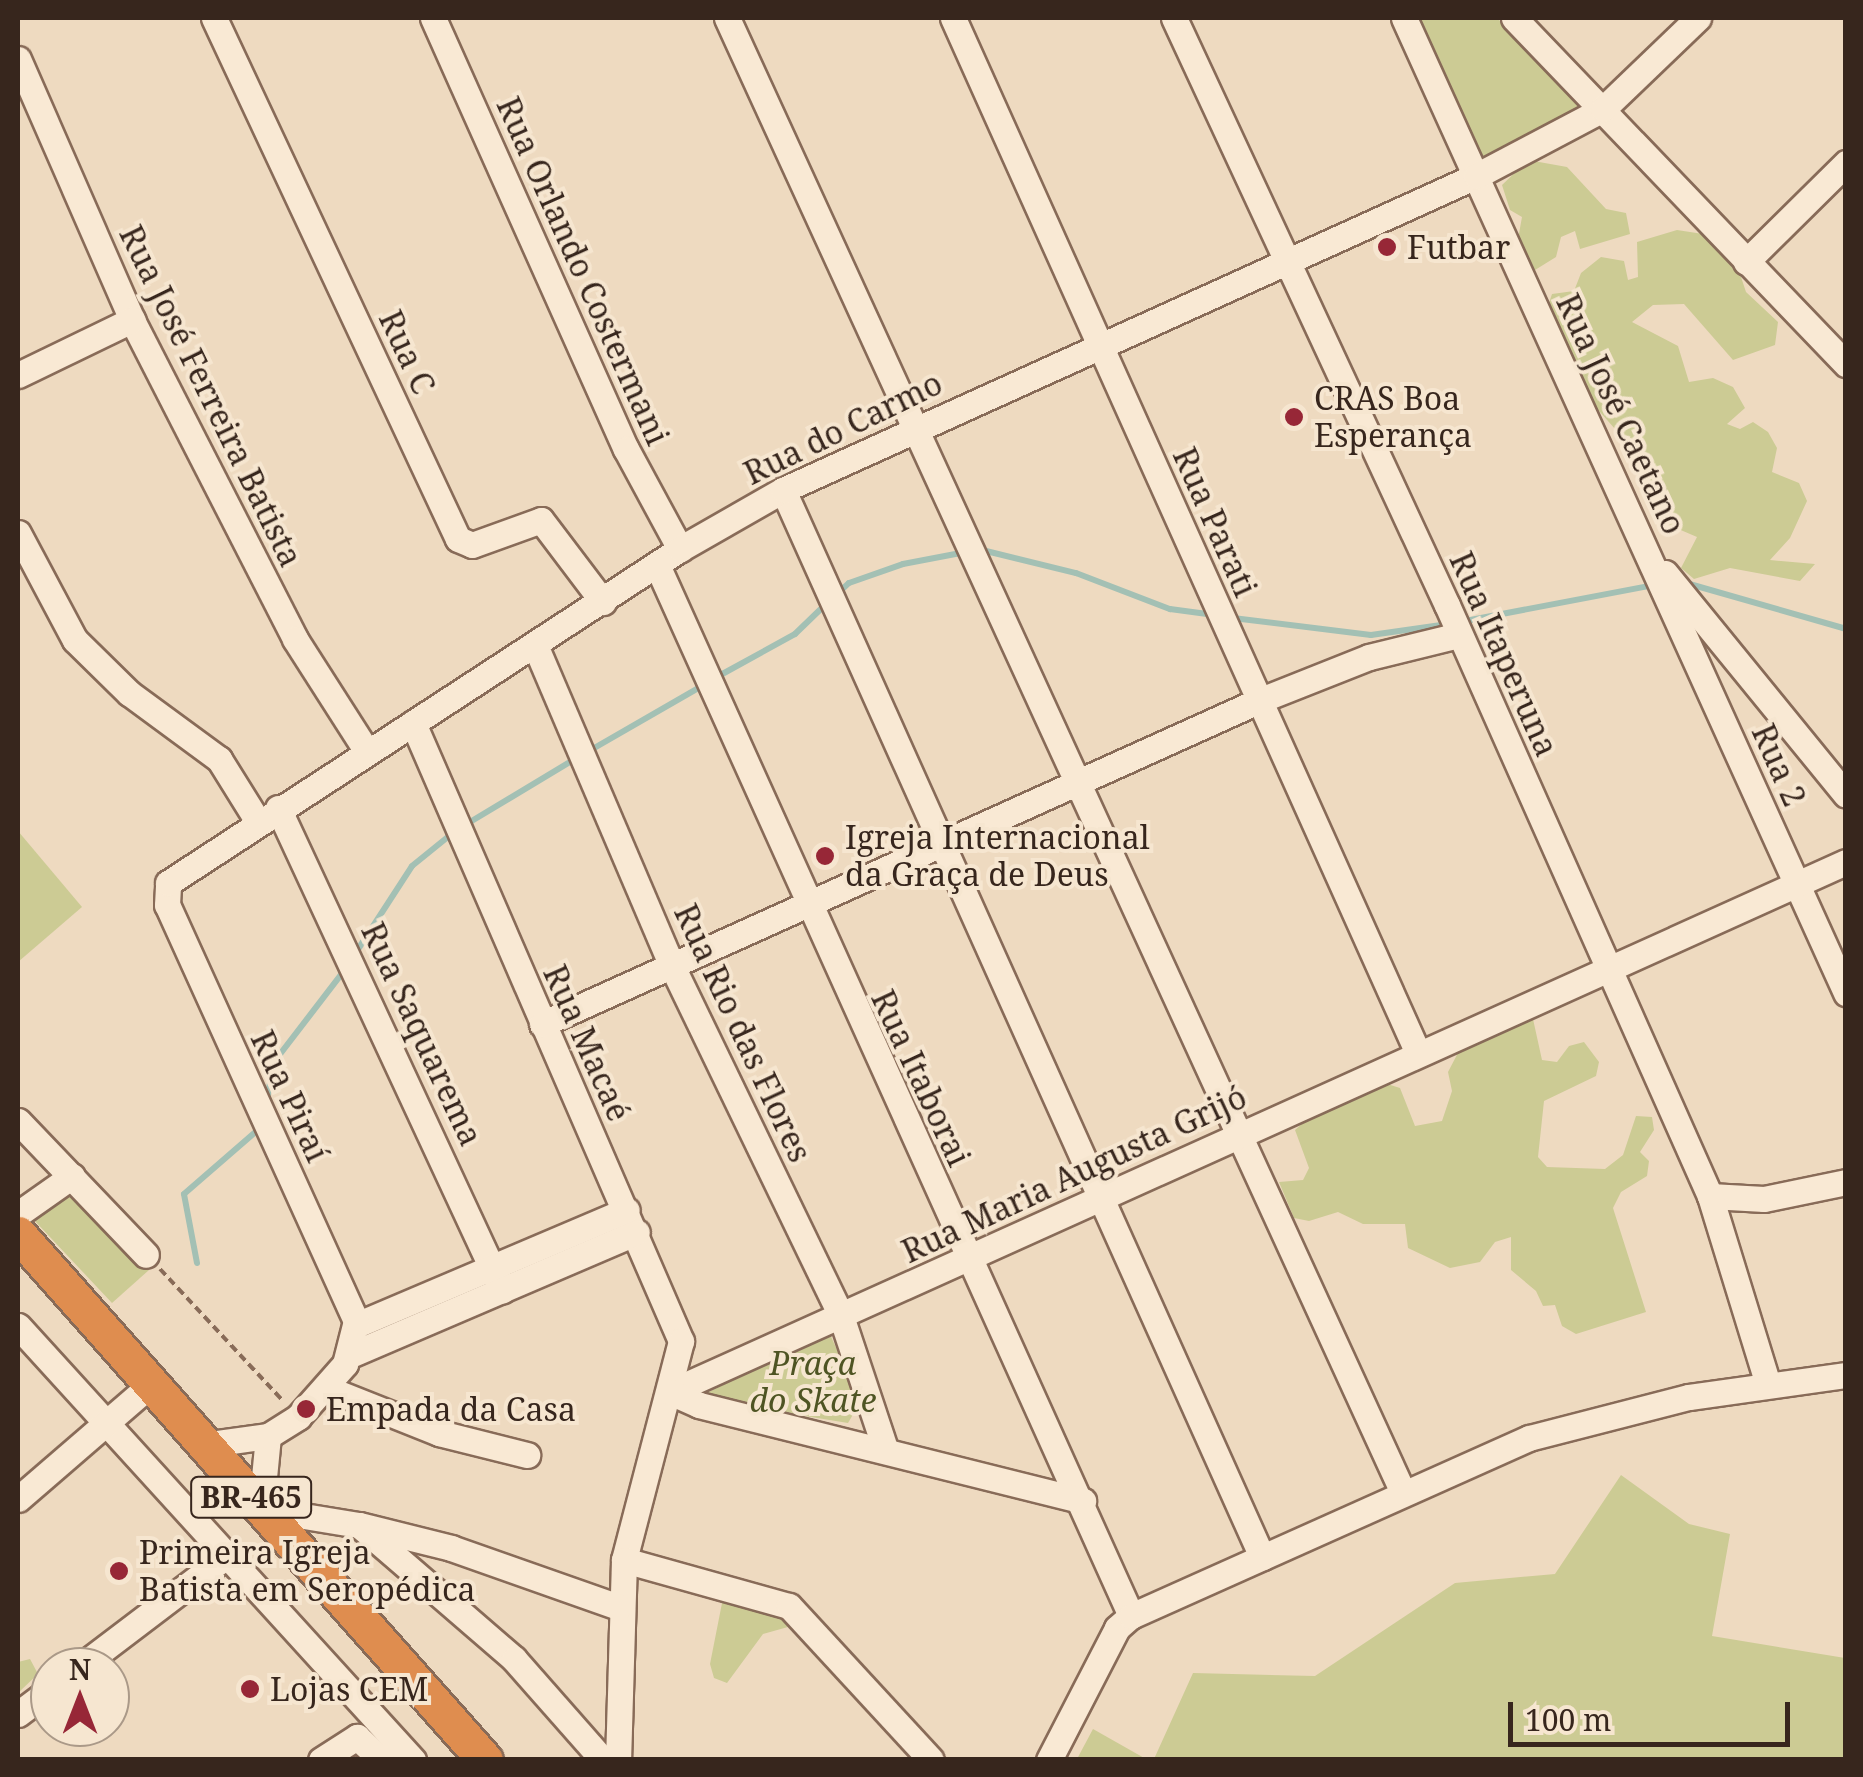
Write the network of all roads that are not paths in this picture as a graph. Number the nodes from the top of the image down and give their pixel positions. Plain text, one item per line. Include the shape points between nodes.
1 (214, 18) edge
2 (432, 18) edge
3 (726, 18) edge
4 (953, 18) edge
5 (1174, 18) edge
6 (1404, 18) edge
7 (1514, 18) edge
8 (1698, 18) edge
9 (18, 60) edge
10 (1603, 110) junction
11 (1846, 162) edge
12 (1476, 176) junction
13 (1746, 262) junction
14 (1287, 264) junction
15 (132, 320) junction
16 (1102, 346) junction
17 (1846, 364) edge
18 (18, 375) edge
19 (912, 428) junction
20 (783, 490) junction
21 (18, 533) edge
22 (680, 549) junction
23 (657, 566) junction
24 (604, 602) junction
25 (1680, 604) junction
26 (1454, 622) junction
27 (535, 645) junction
28 (1258, 701) junction
29 (413, 723) junction
30 (366, 750) junction
31 (1078, 782) junction
32 (1846, 795) edge
33 (268, 814) junction
34 (946, 844) junction
35 (1846, 862) edge
36 (1796, 884) junction
37 (164, 894) joint
38 (806, 908) junction
39 (672, 966) junction
40 (1611, 966) junction
41 (1846, 994) edge
42 (542, 1024) junction
43 (1418, 1053) junction
44 (18, 1121) edge
45 (1240, 1133) junction
46 (72, 1176) junction
47 (1846, 1182) edge
48 (1101, 1194) junction
49 (1710, 1196) junction
50 (18, 1214) edge
51 (632, 1221) junction
52 (18, 1234) edge
53 (146, 1255) road end
54 (968, 1258) junction
55 (497, 1279) junction
56 (842, 1316) junction
57 (356, 1325) junction
58 (18, 1326) edge
59 (350, 1355) junction
60 (1846, 1375) edge
61 (1768, 1384) junction
62 (150, 1386) junction
63 (326, 1388) junction
64 (670, 1392) junction
65 (109, 1422) junction
66 (268, 1436) junction
67 (202, 1445) junction
68 (886, 1451) junction
69 (527, 1456) dead end
70 (1402, 1490) junction
71 (18, 1498) edge
72 (1083, 1501) junction
73 (262, 1509) junction
74 (358, 1525) junction
75 (413, 1536) junction
76 (230, 1553) junction
77 (1262, 1557) junction
78 (624, 1560) junction
79 (400, 1561) junction
80 (619, 1608) junction
81 (1131, 1616) junction
82 (106, 1647) edge
83 (322, 1760) edge
84 (382, 1760) edge
85 (413, 1760) edge
86 (485, 1760) edge
87 (604, 1760) edge
88 (618, 1760) edge
89 (931, 1760) edge
90 (1049, 1760) edge

1 - 24 street, Rua C via 458,539 472,545 531,520 549,523
2 - 22 street, Rua Orlando Costermani via 626,449
3 - 19 street
4 - 16 street, Rua Parati
5 - 14 street, Rua Itaperuna
6 - 12 street, Rua José Caetano
7 - 10 street
8 - 10 street, Rua do Carmo
9 - 15 street, Rua José Ferreira Batista
10 - 12 street, Rua do Carmo
10 - 13 street
11 - 13 street
12 - 14 street, Rua do Carmo
12 - 25 street, Rua José Caetano
13 - 17 street
14 - 16 street, Rua do Carmo
14 - 26 street, Rua Itaperuna
15 - 18 street
15 - 30 street, Rua José Ferreira Batista via 295,639
16 - 19 street, Rua do Carmo
16 - 28 street, Rua Parati
19 - 20 street, Rua do Carmo
19 - 31 street
20 - 22 street, Rua do Carmo
20 - 34 street
21 - 33 street, Rua Saquarema via 75,640 129,693 218,760
22 - 23 street, Rua do Carmo
23 - 24 street, Rua do Carmo
23 - 38 street, Rua Itaborai
24 - 27 street, Rua do Carmo
25 - 32 street, Rua José Caetano
25 - 36 street, Rua 2
26 - 28 street
26 - 40 street, Rua Itaperuna
27 - 29 street, Rua do Carmo
27 - 39 street, Rua Rio das Flores
28 - 31 street
28 - 43 street, Rua Parati
29 - 30 street, Rua do Carmo
29 - 42 street, Rua Macaé
30 - 33 street, Rua do Carmo
31 - 34 street
31 - 45 street
33 - 37 street, Rua do Carmo via 168,883
33 - 55 street, Rua Saquarema via 348,950
34 - 38 street
34 - 48 street
35 - 36 street, Rua Maria Augusta Grijó
36 - 40 street, Rua Maria Augusta Grijó
36 - 41 street, Rua 2
37 - 57 street, Rua Piraí
38 - 39 street
38 - 54 street, Rua Itaborai
39 - 42 street
39 - 56 street, Rua Rio das Flores
40 - 43 street, Rua Maria Augusta Grijó
40 - 49 street, Rua Itaperuna
42 - 51 street, Rua Macaé
43 - 45 street, Rua Maria Augusta Grijó
44 - 46 street
45 - 48 street, Rua Maria Augusta Grijó
45 - 70 street
46 - 50 street
46 - 53 street
47 - 49 street via 1764,1199
48 - 54 street, Rua Maria Augusta Grijó
48 - 77 street
49 - 61 street, Rua Itaperuna
51 - 55 street
51 - 64 street, Rua Macaé via 682,1341
52 - 62 highway, BR-465
54 - 56 street, Rua Maria Augusta Grijó
54 - 72 street, Rua Itaborai
55 - 57 street
55 - 59 street
56 - 64 street, Rua Maria Augusta Grijó
56 - 68 street, Rua Rio das Flores
57 - 59 street
58 - 65 street
59 - 63 street
60 - 61 street
61 - 70 street via 1573,1424
62 - 65 street
62 - 67 highway, BR-465
63 - 66 street
63 - 69 street via 440,1433
64 - 68 street
64 - 78 street
65 - 71 street
65 - 76 street
66 - 67 street
66 - 73 street
67 - 73 highway, BR-465
68 - 72 street
70 - 77 street
72 - 81 street, Rua Itaborai
73 - 74 street
73 - 86 highway, BR-465
74 - 75 street
74 - 79 street
75 - 79 street
75 - 80 street
76 - 82 street
76 - 85 street
77 - 81 street
78 - 80 street
78 - 89 street via 789,1606
79 - 87 street via 514,1659
80 - 88 street
81 - 90 street via 1117,1628
83 - 84 street via 358,1737

